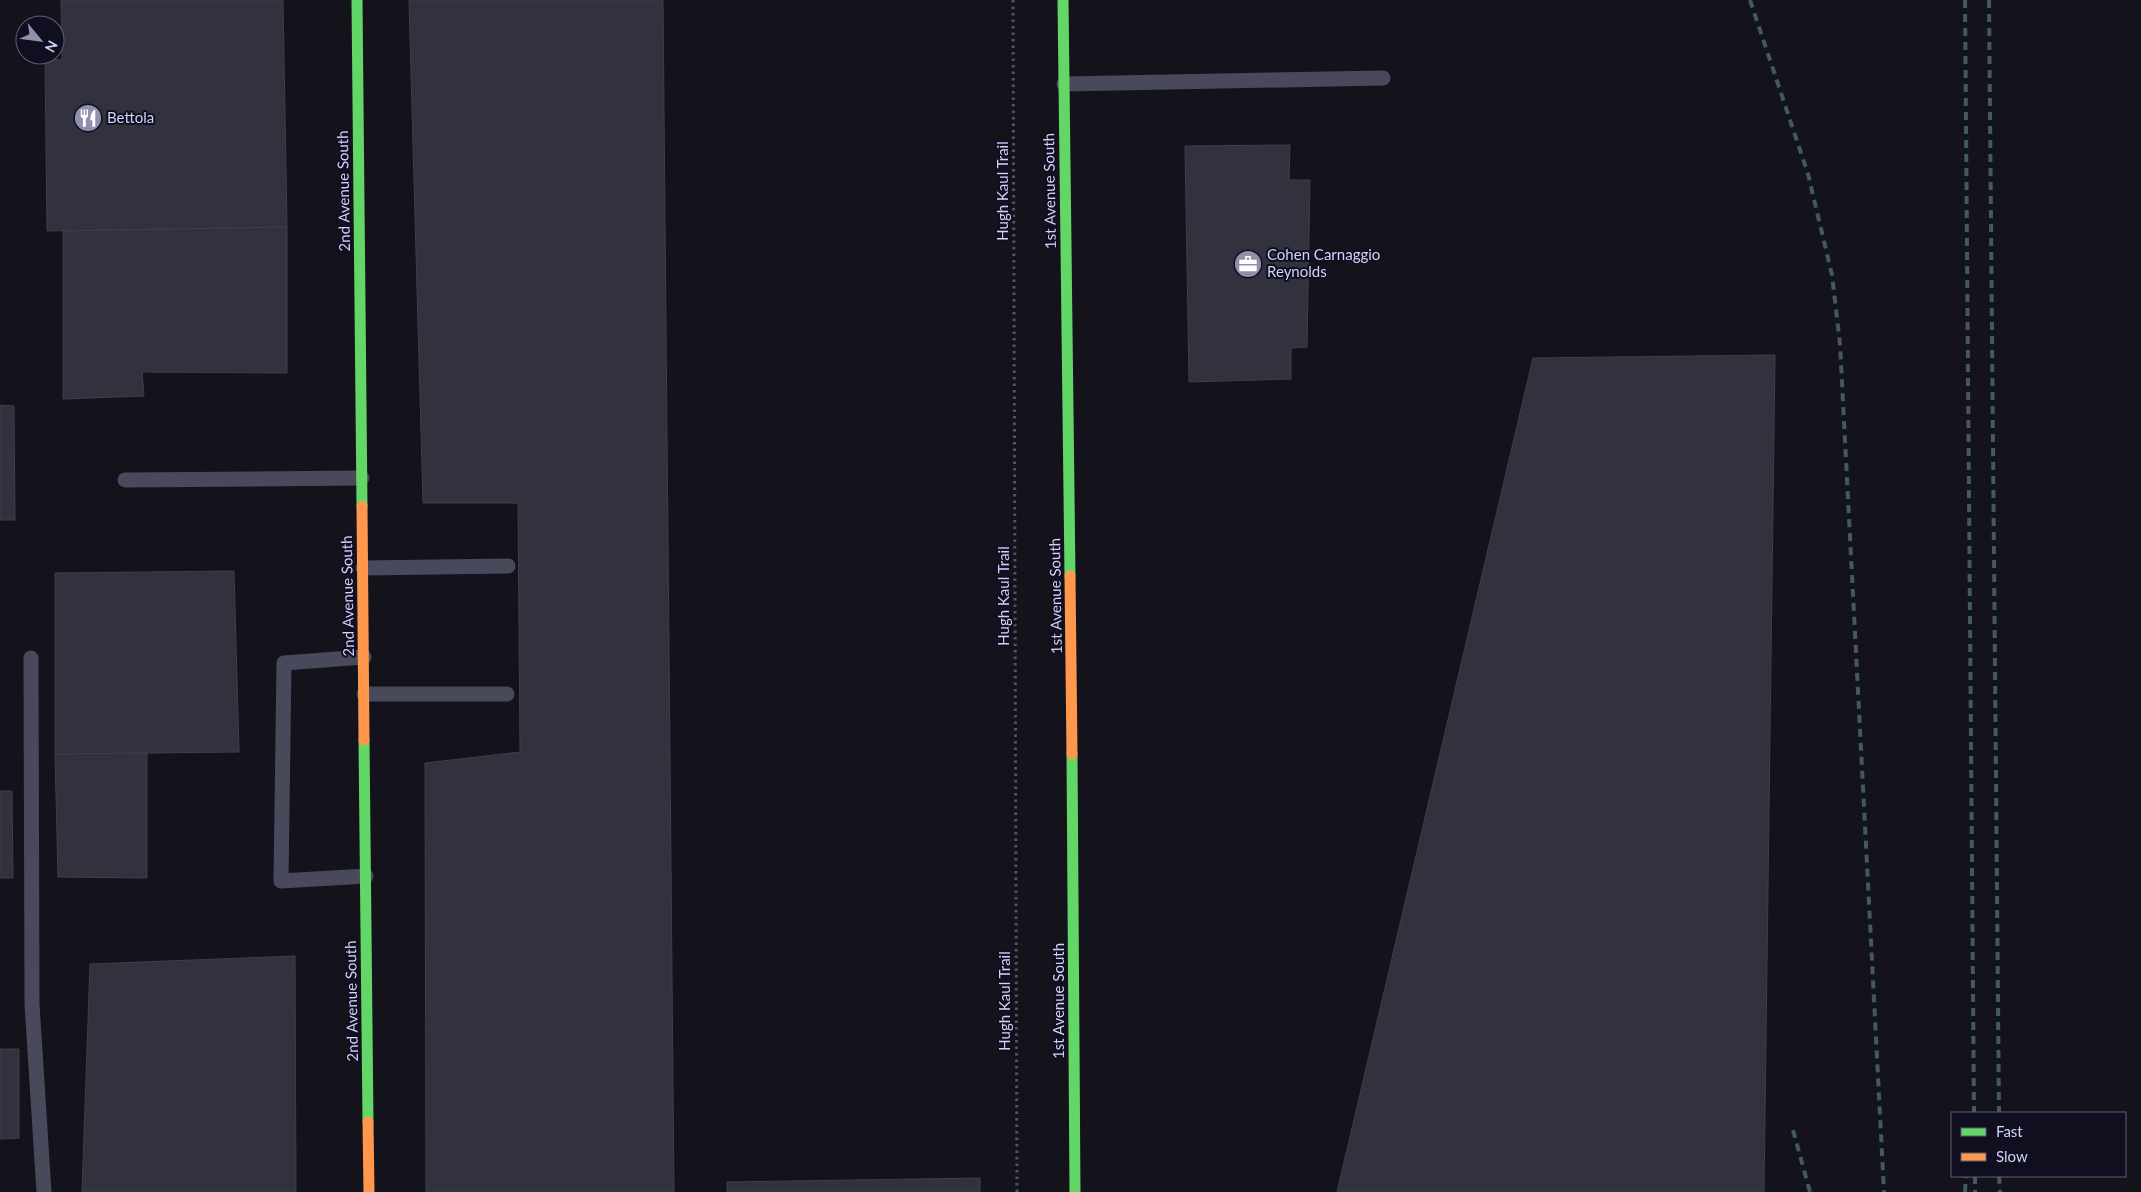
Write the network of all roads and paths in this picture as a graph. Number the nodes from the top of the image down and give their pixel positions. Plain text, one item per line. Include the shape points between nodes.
1 (358, 0) edge
2 (1013, 0) edge
3 (1063, 0) edge
4 (1383, 78) dead end
5 (1064, 84) junction
6 (362, 478) junction
7 (124, 480) dead end
8 (508, 566) dead end
9 (363, 568) junction
10 (364, 657) junction
11 (32, 658) dead end
12 (364, 694) junction
13 (507, 694) dead end
14 (366, 876) junction
15 (44, 1192) edge
16 (369, 1192) edge
17 (1017, 1192) edge
18 (1075, 1192) edge

1 - 6 street, 2nd Avenue South
2 - 17 path, Hugh Kaul Trail
3 - 5 street, 1st Avenue South
4 - 5 lane
5 - 18 street, 1st Avenue South
6 - 7 lane
6 - 9 street, 2nd Avenue South
8 - 9 lane
9 - 10 street, 2nd Avenue South
10 - 12 street, 2nd Avenue South
10 - 14 lane via 284,663 281,881
11 - 15 lane via 32,1004
12 - 13 lane
12 - 14 street, 2nd Avenue South
14 - 16 street, 2nd Avenue South

